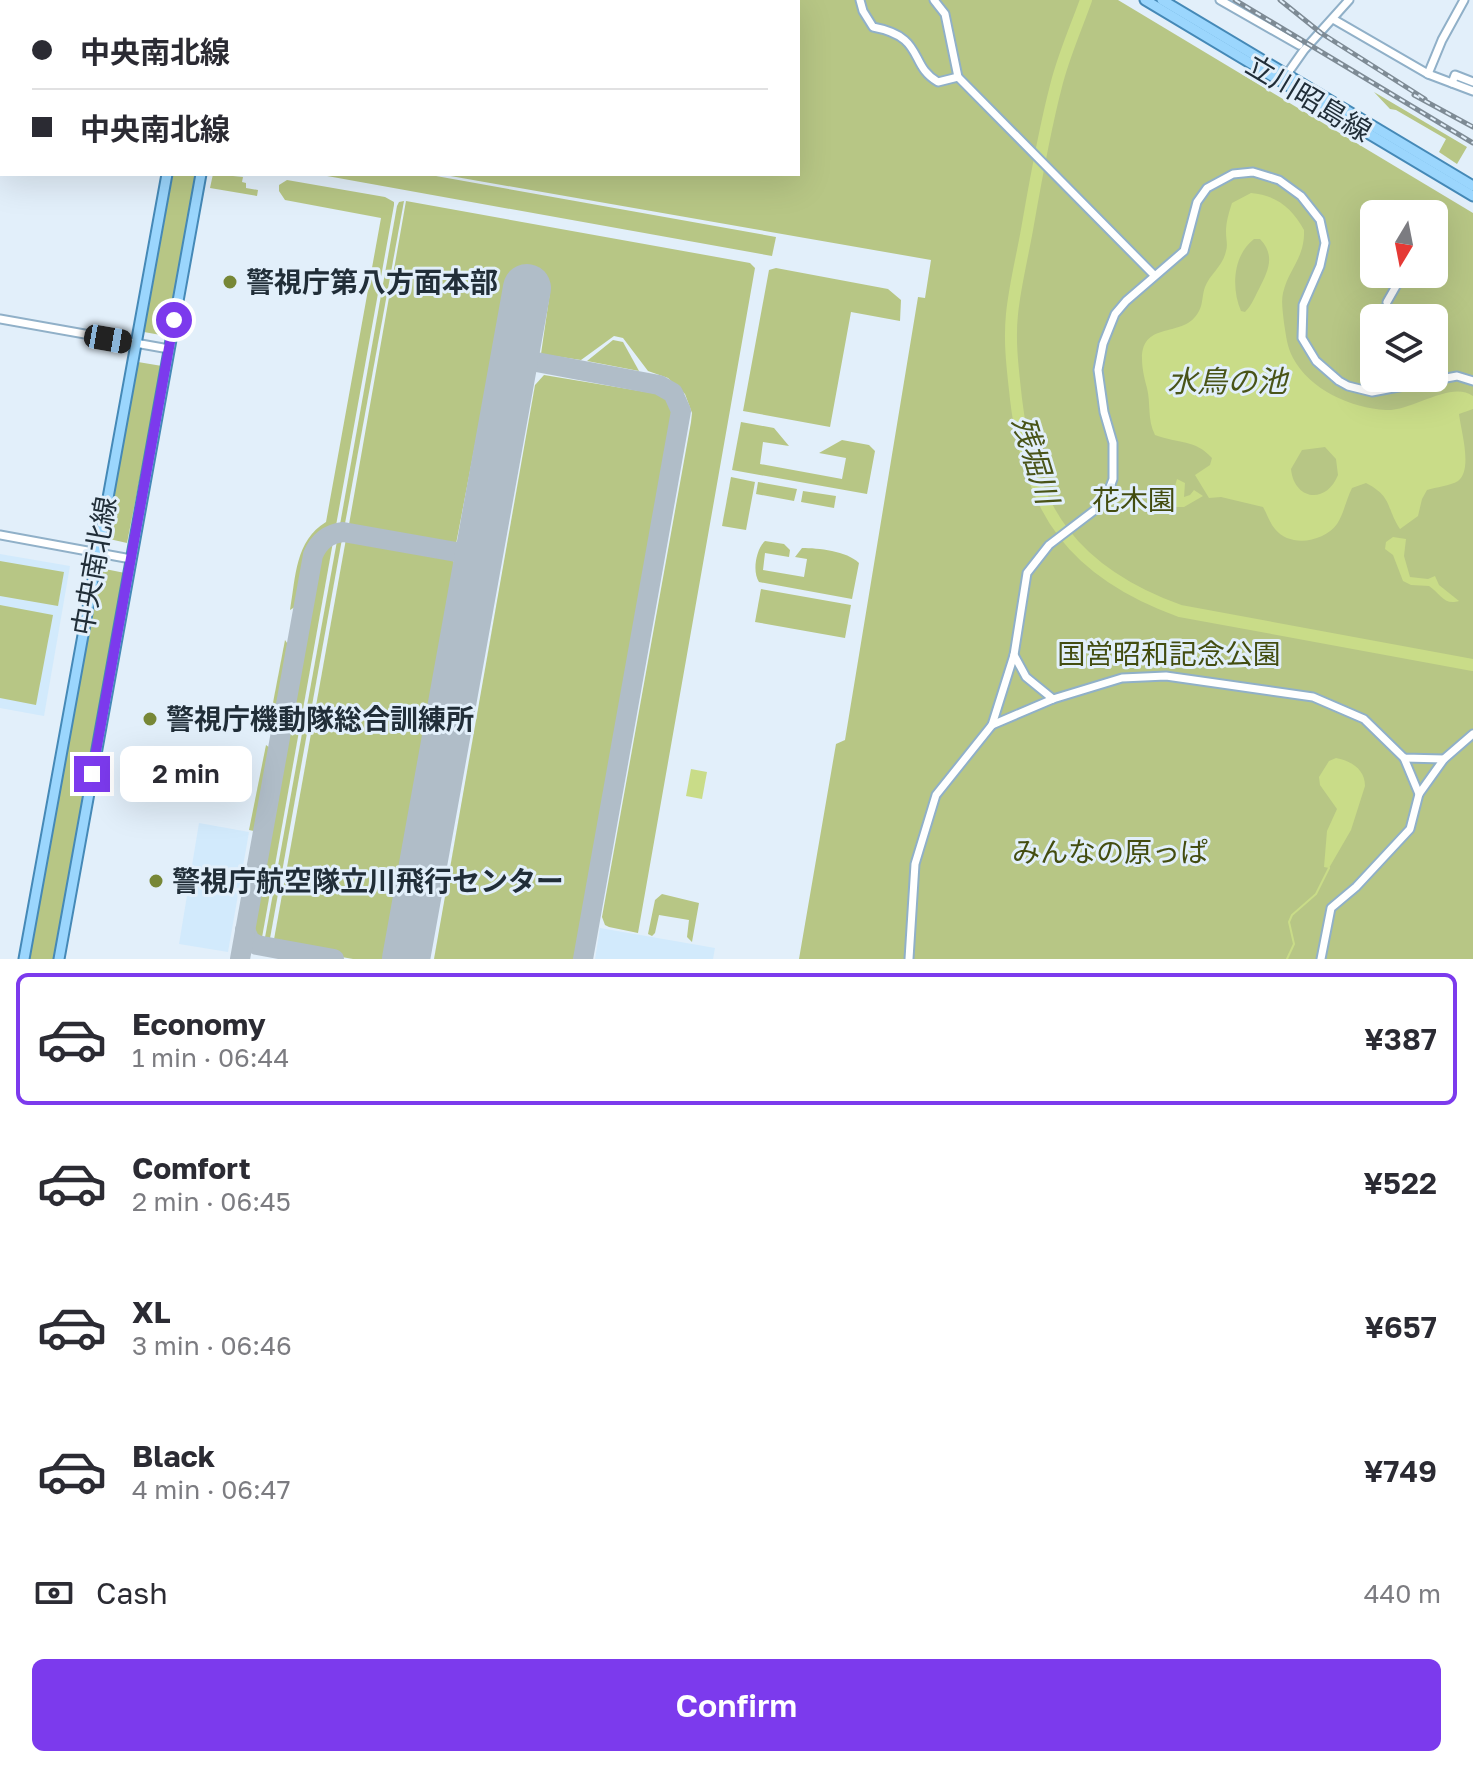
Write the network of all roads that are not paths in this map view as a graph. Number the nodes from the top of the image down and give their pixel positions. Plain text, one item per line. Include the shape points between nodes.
1 (860, 0) edge
2 (934, 0) edge
3 (1145, 0) edge
4 (1162, 0) edge
5 (1220, 0) edge
6 (1349, 0) edge
7 (1464, 0) edge
8 (1333, 19) junction
9 (1299, 45) dead end
10 (1428, 74) junction
11 (958, 77) junction
12 (1284, 78) junction
13 (1473, 82) edge
14 (1452, 83) junction
15 (1473, 91) edge
16 (167, 176) edge
17 (201, 176) edge
18 (1473, 186) edge
19 (1473, 196) edge
20 (1154, 275) junction
21 (0, 319) edge
22 (135, 343) junction
23 (169, 349) junction
24 (1473, 381) edge
25 (0, 535) edge
26 (97, 553) junction
27 (131, 559) junction
28 (1014, 655) junction
29 (1053, 699) junction
30 (992, 725) junction
31 (1473, 734) edge
32 (1404, 758) junction
33 (1444, 759) junction
34 (1419, 794) junction
35 (24, 959) edge
36 (59, 959) edge
37 (909, 959) edge
38 (1321, 959) edge

1 - 11 street via 873,27 894,31 913,46 930,77 938,82
2 - 11 street via 945,14
3 - 12 main road, 立川昭島線
4 - 12 main road, 立川昭島線
5 - 9 street
6 - 8 street
7 - 10 street
8 - 10 street
8 - 12 street
10 - 14 street
11 - 20 street
12 - 18 main road, 立川昭島線
12 - 19 main road, 立川昭島線
13 - 14 street via 1455,75
14 - 15 street
16 - 22 main road, 中央南北線
17 - 23 main road, 中央南北線
20 - 24 street via 1184,251 1197,202 1207,188 1233,174 1253,172 1279,180 1301,196 1323,232 1320,266 1303,305 1302,338 1316,361 1348,386 1372,392 1457,376
20 - 28 street via 1115,314 1103,344 1098,370 1114,451 1113,479 1104,503 1027,573
21 - 22 street
22 - 23 street
22 - 26 main road, 中央南北線
23 - 27 main road, 中央南北線
25 - 26 street
26 - 27 street
26 - 35 main road, 中央南北線
27 - 36 main road, 中央南北線
28 - 29 street via 1026,677
28 - 30 street
29 - 30 street
29 - 32 street via 1122,678 1166,676 1313,697 1364,719
30 - 37 street via 936,795 915,864
31 - 33 street
32 - 33 street
32 - 34 street
33 - 34 street
34 - 38 street via 1410,829 1331,908

